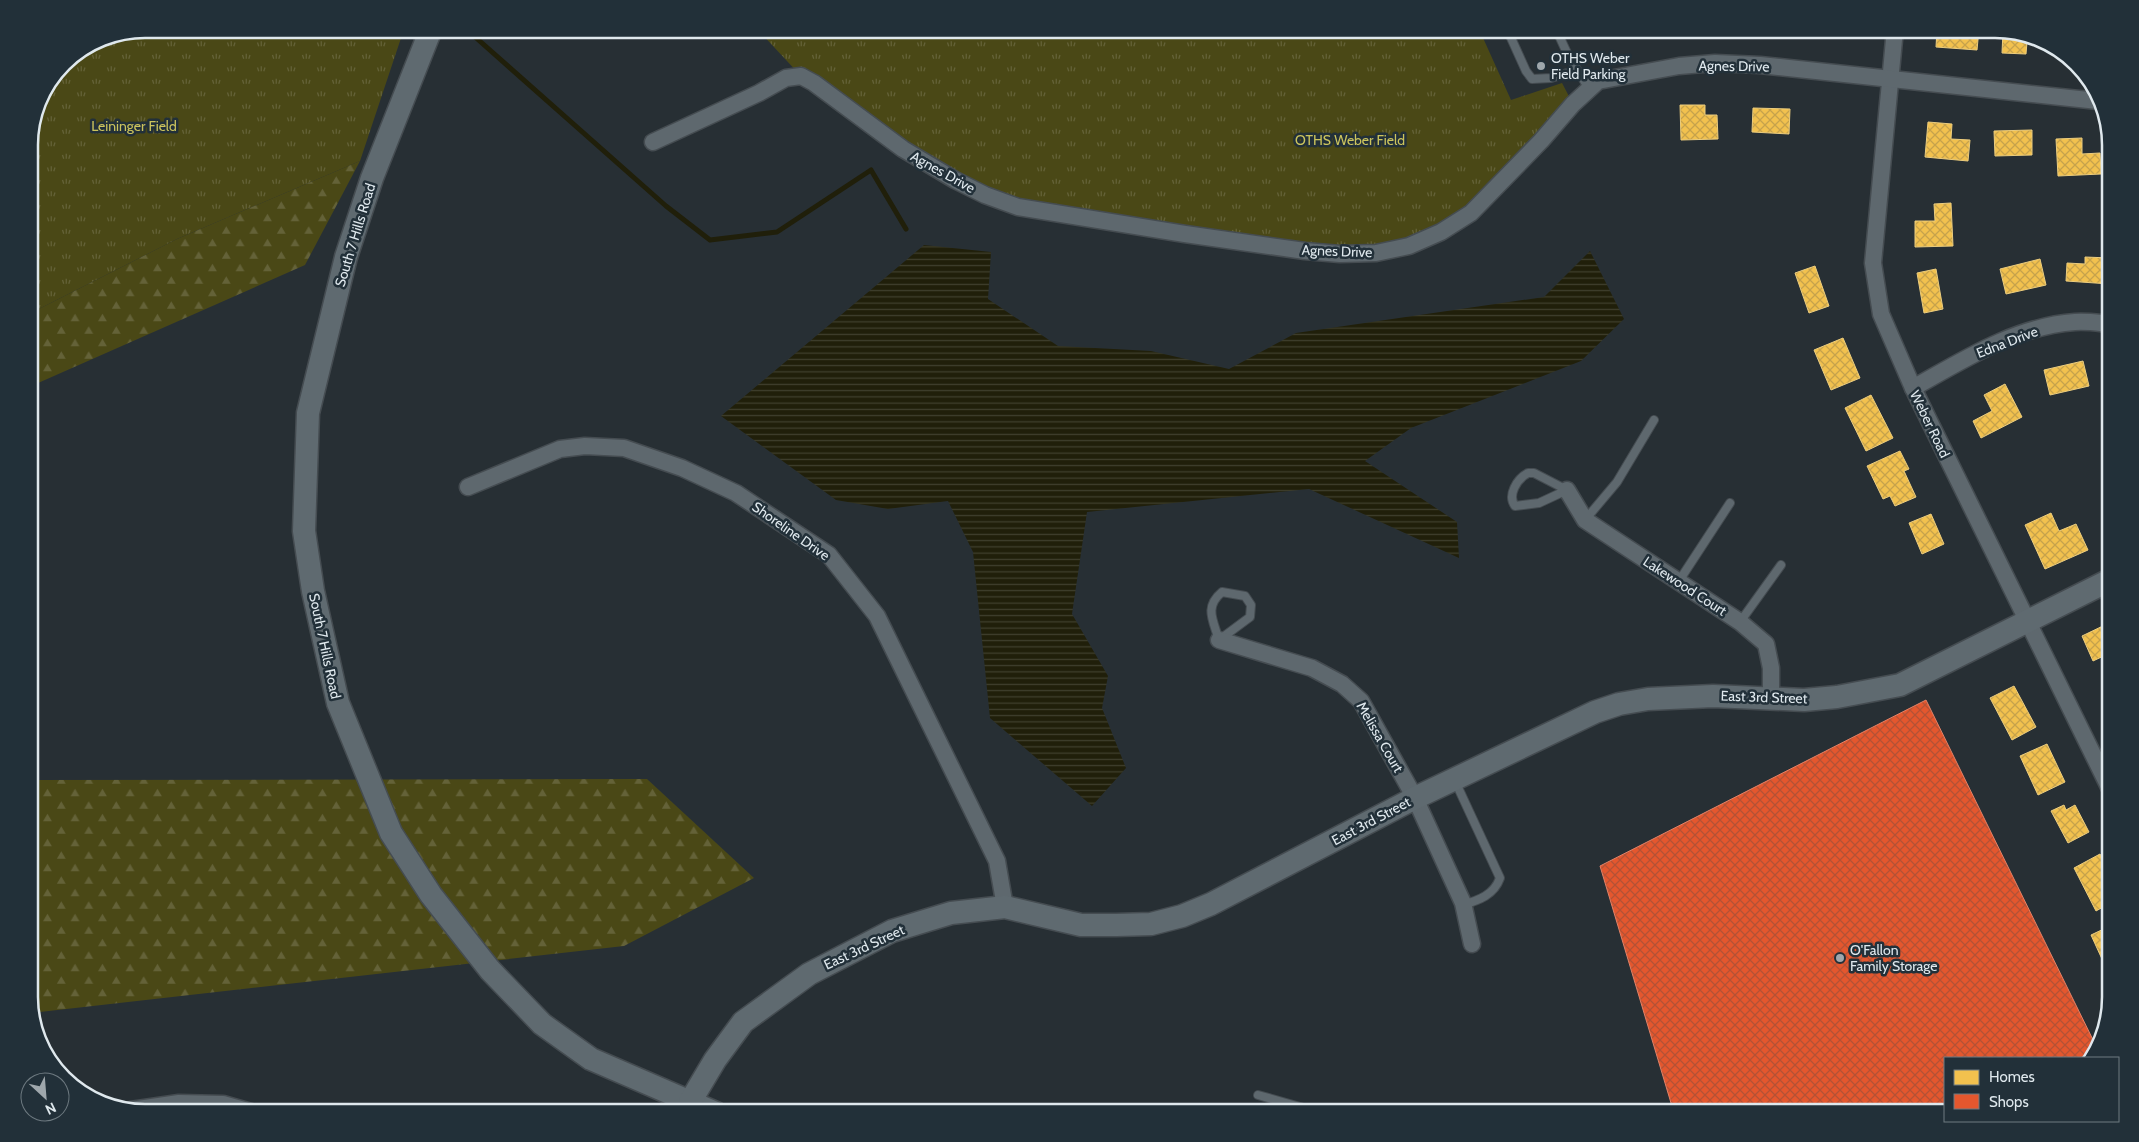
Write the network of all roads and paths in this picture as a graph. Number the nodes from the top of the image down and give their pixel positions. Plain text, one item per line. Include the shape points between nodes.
1 (427, 38) edge
2 (1511, 38) edge
3 (1561, 38) edge
4 (1894, 38) edge
5 (1577, 70) junction
6 (1890, 78) junction
7 (1589, 89) junction
8 (2092, 100) edge
9 (653, 142) dead end
10 (2101, 323) edge
11 (1912, 388) junction
12 (1654, 420) dead end
13 (468, 486) dead end
14 (1567, 490) junction
15 (1730, 503) dead end
16 (1585, 520) junction
17 (1781, 565) dead end
18 (1679, 582) junction
19 (2102, 584) edge
20 (2027, 621) junction
21 (1740, 622) junction
22 (1219, 640) junction
23 (1771, 698) junction
24 (2102, 772) edge
25 (1454, 779) junction
26 (1415, 798) junction
27 (1463, 905) junction
28 (1005, 907) junction
29 (1472, 944) dead end
30 (1258, 1095) dead end
31 (172, 1104) edge
32 (223, 1104) edge
33 (678, 1104) edge
34 (688, 1104) edge
35 (1290, 1104) edge

1 - 33 street, South 7 Hills Road via 372,178 346,257 308,413 304,531 313,591 338,704 391,833 431,895 490,970 542,1024 591,1059
2 - 5 lane via 1532,79 1551,78
3 - 5 lane
4 - 6 street, Weber Road
5 - 7 lane
6 - 7 street, Agnes Drive via 1715,63 1614,77 1598,81
6 - 8 street, Agnes Drive
6 - 11 street, Weber Road via 1873,263 1881,314
7 - 9 street, Agnes Drive via 1471,213 1410,246 1376,253 1304,251 1018,207 985,195 903,150 814,82 801,76 786,78
10 - 11 street, Edna Drive via 2076,322 2017,335
11 - 20 street, Weber Road
12 - 16 lane via 1618,482
13 - 28 street, Shoreline Drive via 560,449 585,446 624,448 682,468 736,492 829,554 878,616 997,861
14 - 14 lane via 1540,503 1515,506 1511,500 1511,494 1528,473
14 - 16 street, Lakewood Court
15 - 18 lane
16 - 18 street, Lakewood Court
17 - 21 lane
18 - 21 street, Lakewood Court
19 - 20 street, East 3rd Street
20 - 23 street, East 3rd Street via 1900,686 1837,697
20 - 24 street, Weber Road
21 - 23 street, Lakewood Court via 1766,644 1771,668
22 - 22 lane via 1250,617 1251,605 1245,596 1222,592 1213,600 1211,611
22 - 26 street, Melissa Court via 1312,668 1342,684 1361,701
23 - 25 street, East 3rd Street via 1713,696 1648,699 1620,704 1595,712
25 - 26 street, East 3rd Street
25 - 27 lane via 1500,878 1497,887 1481,899
26 - 27 street, Melissa Court
26 - 28 street, East 3rd Street via 1211,904 1151,924 1081,925
27 - 29 street, Melissa Court
28 - 34 street, East 3rd Street via 951,912 892,932 809,974 744,1022 715,1060
30 - 35 lane
31 - 32 street

